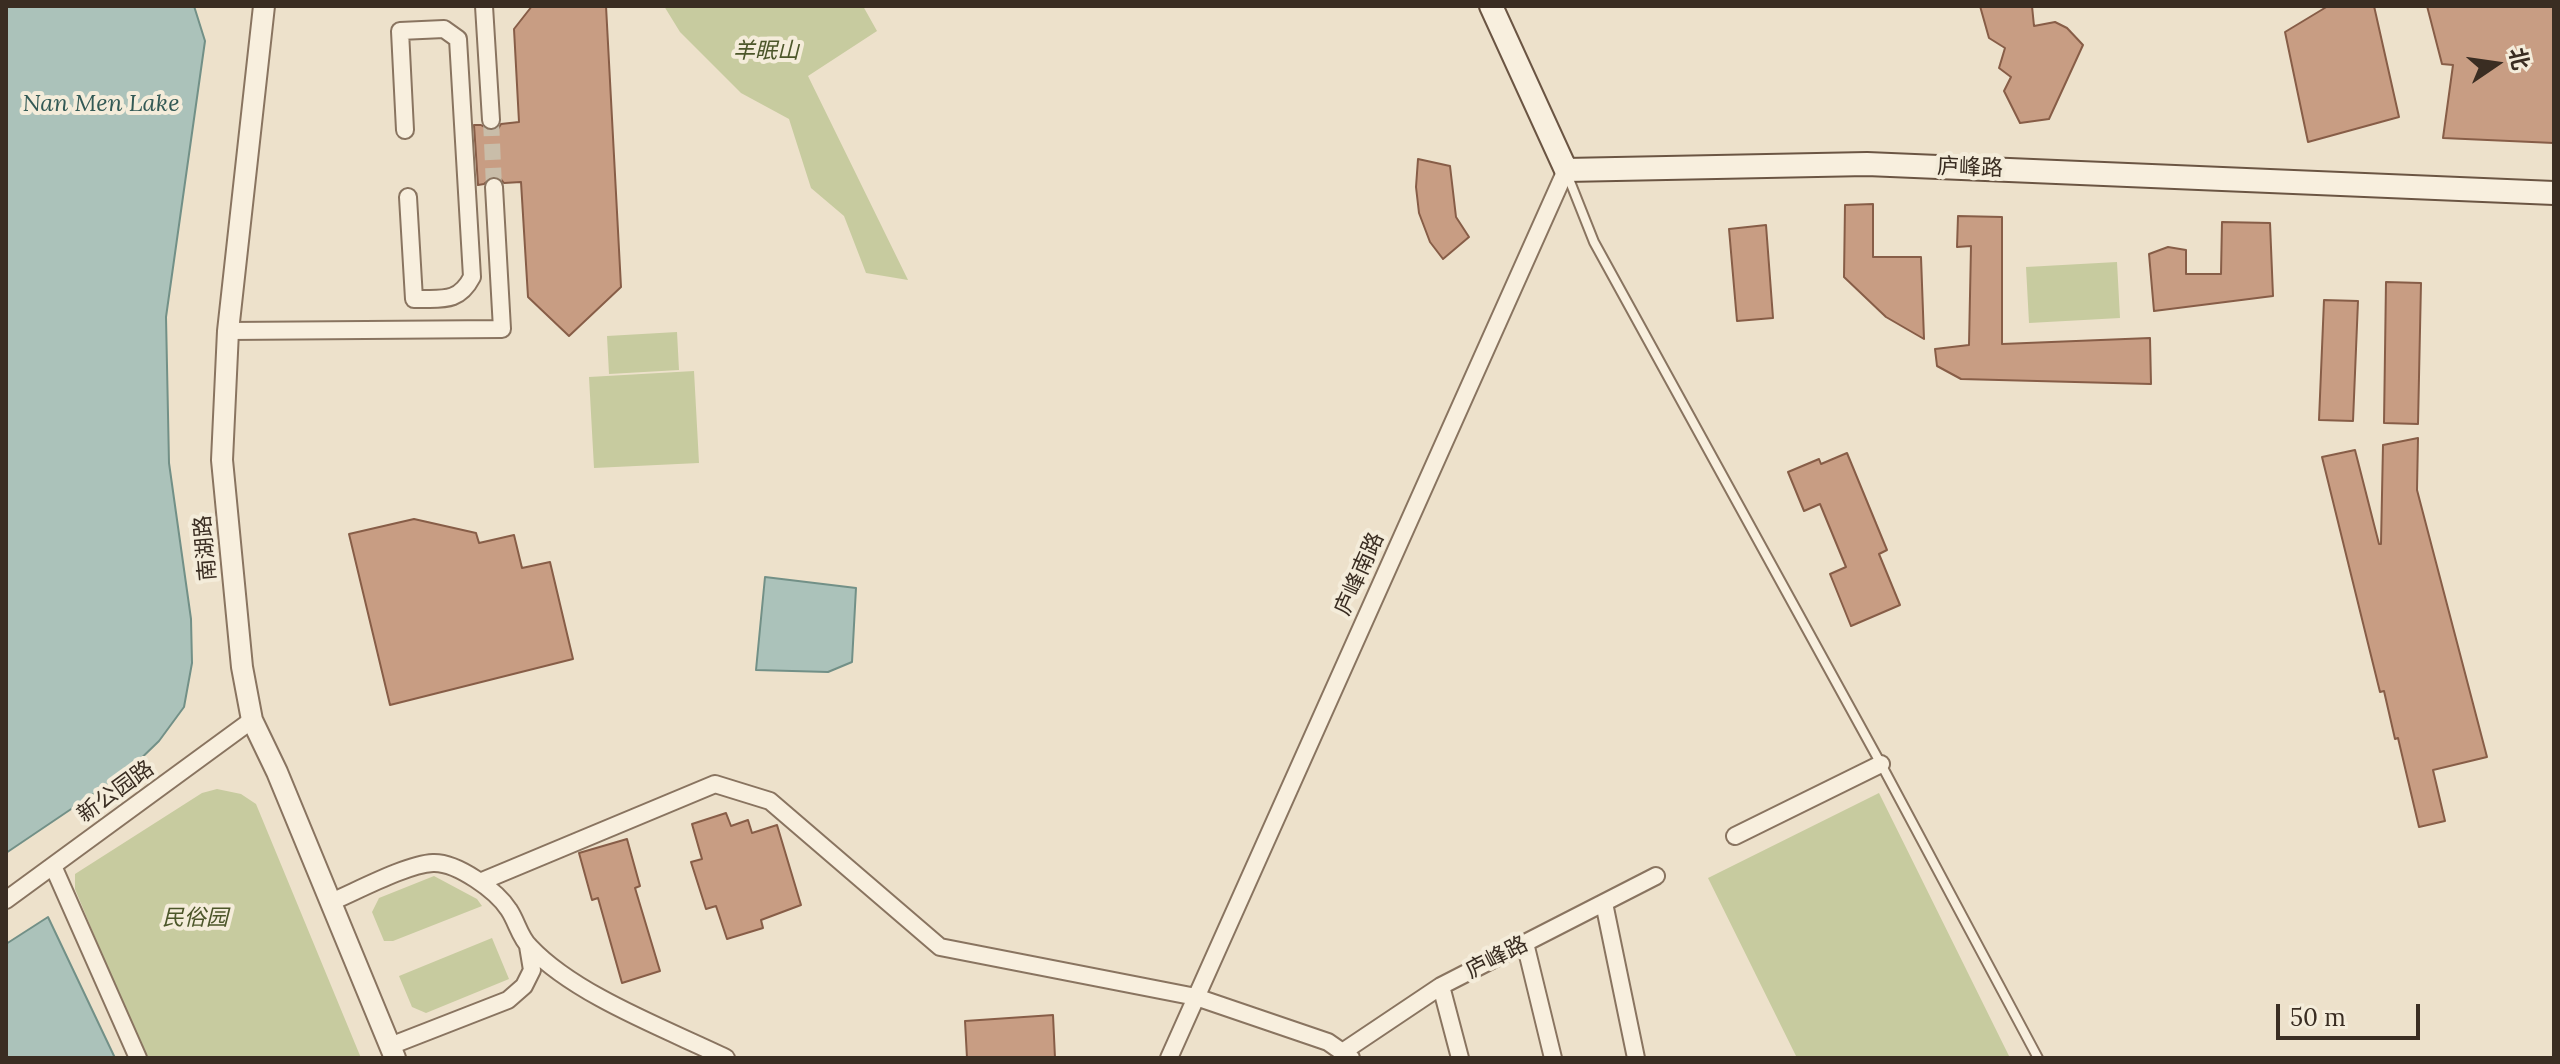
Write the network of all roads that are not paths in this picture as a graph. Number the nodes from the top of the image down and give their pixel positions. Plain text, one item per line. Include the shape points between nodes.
1 (264, 6) edge
2 (484, 6) edge
3 (1491, 6) edge
4 (458, 39) junction
5 (486, 39) junction
6 (491, 120) tunnel mouth
7 (405, 130) dead end
8 (1566, 170) junction
9 (494, 187) tunnel mouth
10 (2554, 193) edge
11 (408, 197) dead end
12 (499, 276) junction
13 (472, 277) junction
14 (228, 331) junction
15 (252, 720) junction
16 (1881, 764) junction
17 (1735, 836) dead end
18 (53, 866) junction
19 (1656, 876) dead end
20 (480, 882) junction
21 (6, 900) edge
22 (331, 902) junction
23 (1604, 903) junction
24 (1525, 943) junction
25 (528, 946) junction
26 (1441, 986) junction
27 (1196, 997) junction
28 (393, 1052) edge
29 (1348, 1054) edge
30 (138, 1058) edge
31 (726, 1058) edge
32 (1169, 1058) edge
33 (1460, 1058) edge
34 (1553, 1058) edge
35 (1636, 1058) edge
36 (2038, 1058) edge

1 - 14 street, 南湖路
2 - 5 street
3 - 8 main road
4 - 5 street
4 - 7 street via 444,29 400,31
4 - 13 street
5 - 6 street
8 - 10 main road, 庐峰路 via 1867,164
8 - 16 lane via 1594,242
8 - 27 street, 庐峰南路
9 - 12 street
11 - 13 street via 414,299 453,298 464,292
12 - 13 street
12 - 14 street via 502,329
14 - 15 street, 南湖路 via 222,460
15 - 18 street, 新公园路
15 - 22 street, 南湖路
16 - 17 street
16 - 36 lane
18 - 21 street, 新公园路
18 - 30 street
19 - 23 street, 庐峰路
20 - 22 street via 435,863
20 - 25 street via 508,909
20 - 27 street via 715,784 770,801 940,947
22 - 28 street, 南湖路
23 - 24 street, 庐峰路
23 - 35 street
24 - 26 street, 庐峰路
24 - 34 street
25 - 28 street via 532,970 508,1000
25 - 31 street via 573,983
26 - 29 street, 庐峰路
26 - 33 street
27 - 29 street
27 - 32 street, 庐峰南路

